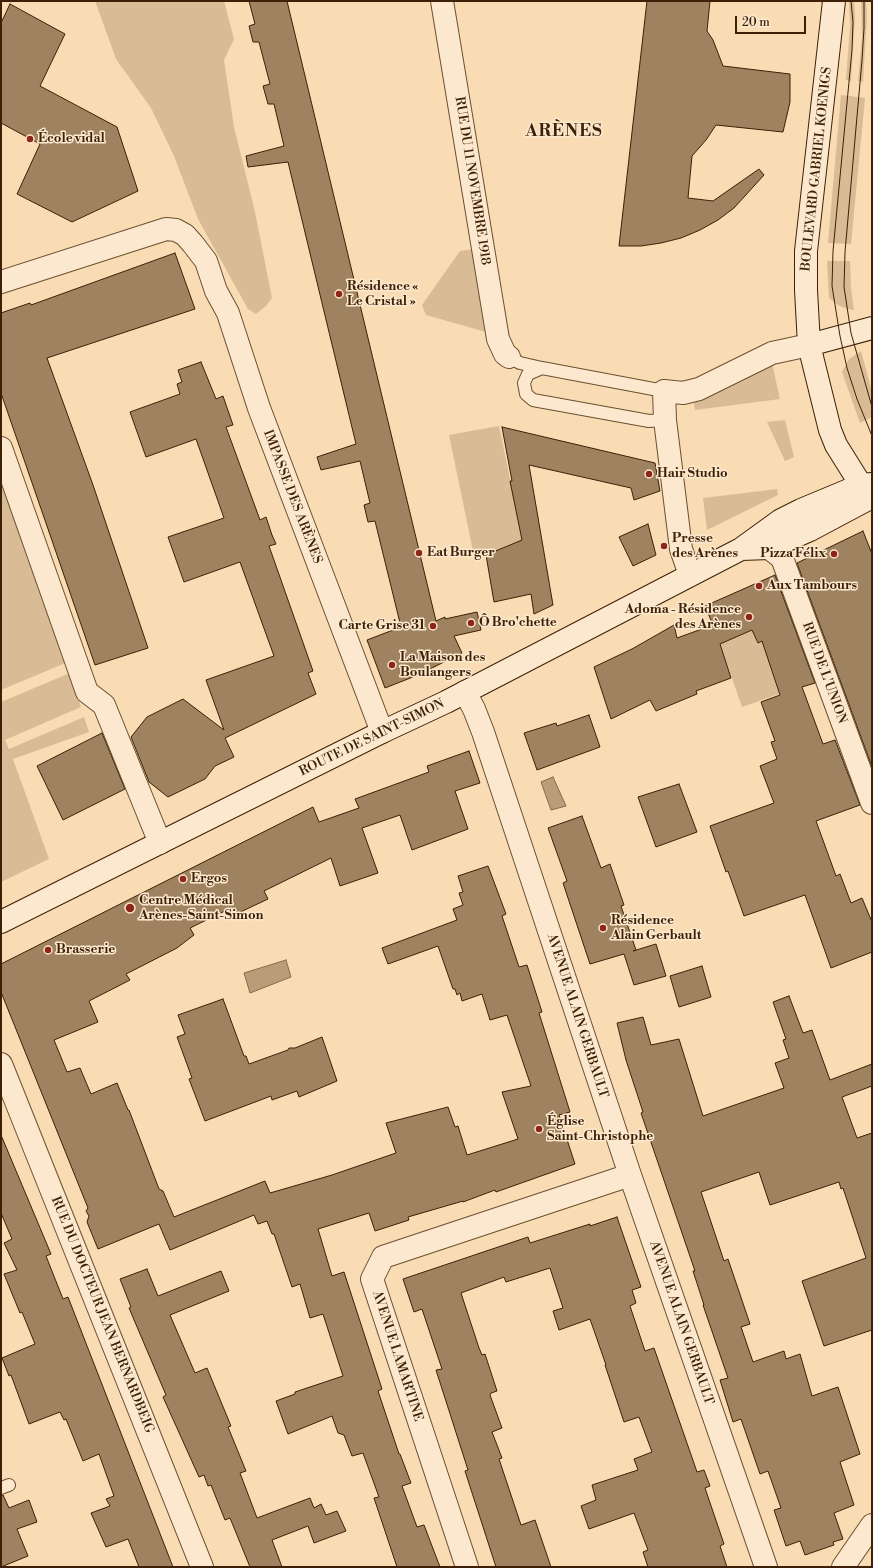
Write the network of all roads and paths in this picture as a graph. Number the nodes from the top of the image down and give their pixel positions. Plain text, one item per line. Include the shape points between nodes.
1 (442, 1) edge
2 (834, 1) edge
3 (1, 282) edge
4 (872, 328) edge
5 (809, 345) junction
6 (509, 357) joint
7 (542, 368) junction
8 (664, 391) junction
9 (665, 420) junction
10 (1, 448) edge
11 (868, 489) edge
12 (769, 548) junction
13 (741, 549) junction
14 (690, 575) junction
15 (465, 692) junction
16 (382, 732) junction
17 (872, 803) edge
18 (160, 844) junction
19 (1, 922) edge
20 (1, 1064) edge
21 (630, 1175) junction
22 (872, 1525) edge
23 (202, 1567) edge
24 (467, 1567) edge
25 (766, 1567) edge
26 (843, 1567) edge

1 - 6 street, RUE DU 11 NOVEMBRE 1918 via 498,340
2 - 5 street, BOULEVARD GABRIEL KOENIGS via 806,251
3 - 16 street, IMPASSE DES ARÈNES via 166,229 176,230 185,235 206,261 216,291 228,313 259,408
4 - 5 street
5 - 8 street via 772,353 699,389 683,393
5 - 11 street, BOULEVARD GABRIEL KOENIGS via 836,445
6 - 7 lane via 520,363
7 - 8 lane
7 - 9 lane via 528,374 524,383 526,394 533,400 649,421
8 - 9 street
9 - 14 street via 681,549
10 - 18 street via 87,692 104,706
11 - 12 street, ROUTE DE SAINT-SIMON via 790,540
11 - 13 street, ROUTE DE SAINT-SIMON via 801,510 781,520
12 - 13 street, ROUTE DE SAINT-SIMON
12 - 17 street, RUE DE L'UNION via 782,558
13 - 14 street, ROUTE DE SAINT-SIMON
14 - 15 street, ROUTE DE SAINT-SIMON
15 - 16 street, ROUTE DE SAINT-SIMON
15 - 21 street, AVENUE ALAIN GERBAULT via 483,732
16 - 18 street, ROUTE DE SAINT-SIMON
18 - 19 street, ROUTE DE SAINT-SIMON
20 - 23 street, RUE DU DOCTEUR JEAN BERNARDBEIG
21 - 24 street, AVENUE LAMARTINE via 383,1257 372,1279
21 - 25 street, AVENUE ALAIN GERBAULT
22 - 26 street

